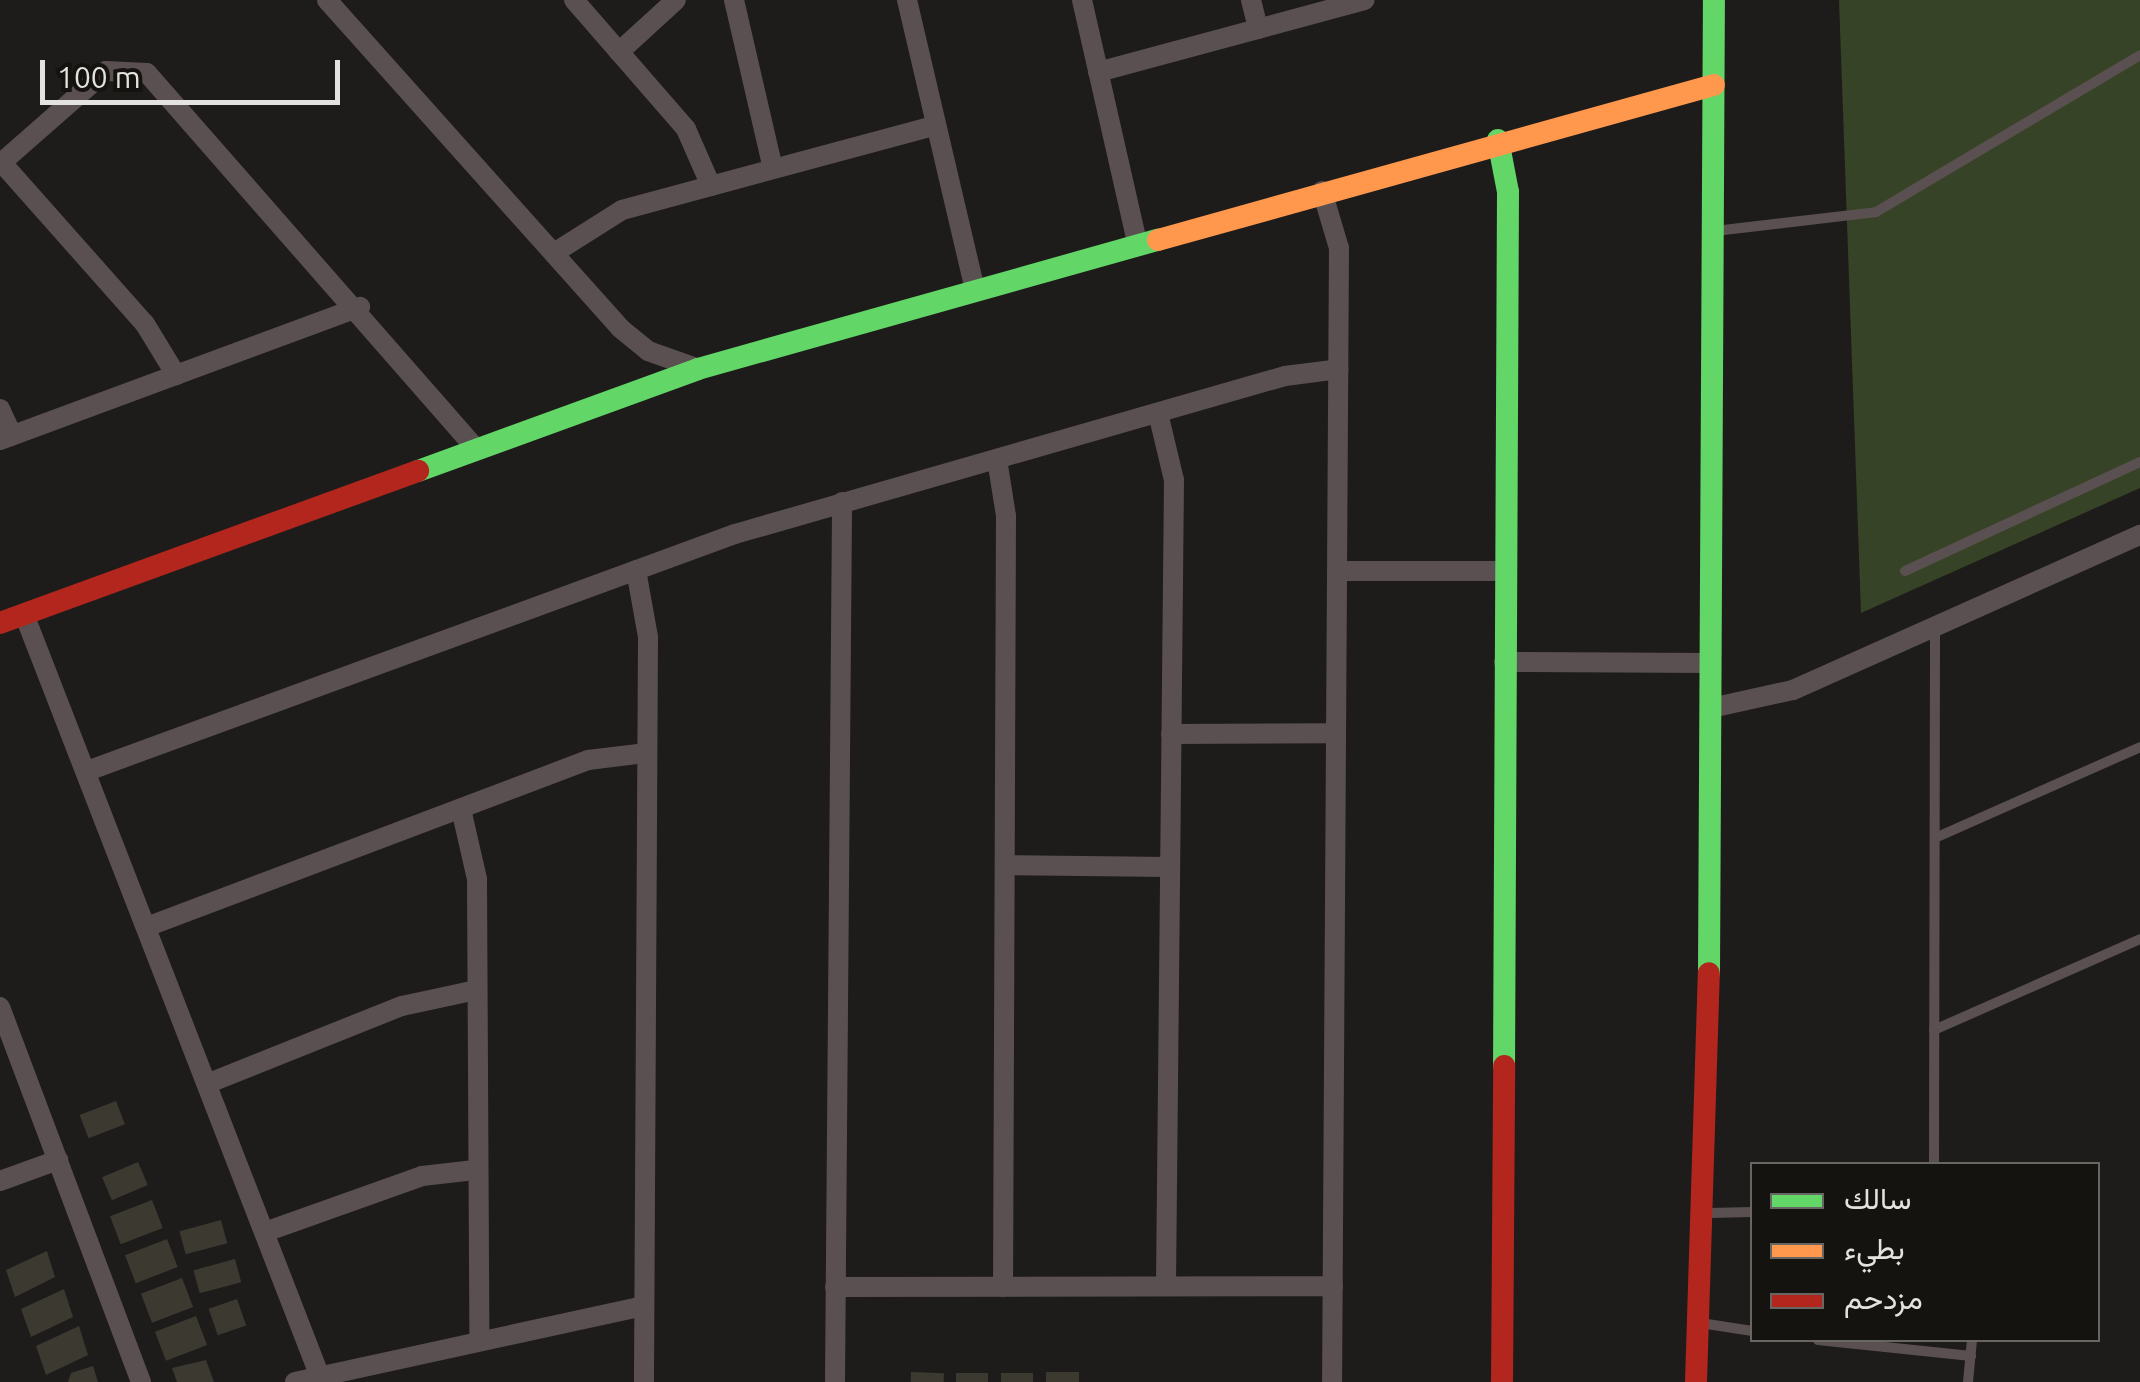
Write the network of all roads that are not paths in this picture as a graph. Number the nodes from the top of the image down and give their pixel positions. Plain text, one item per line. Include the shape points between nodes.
1 (326, 0) edge
2 (574, 0) edge
3 (676, 0) edge
4 (734, 0) edge
5 (907, 0) edge
6 (1082, 0) edge
7 (1252, 0) edge
8 (1364, 0) edge
9 (1714, 0) edge
10 (1258, 29) junction
11 (619, 52) junction
12 (2140, 55) edge
13 (1098, 72) junction
14 (1714, 85) junction
15 (936, 125) junction
16 (1498, 140) junction
17 (1, 163) edge
18 (773, 169) junction
19 (711, 186) junction
20 (1322, 191) junction
21 (1714, 231) junction
22 (1136, 243) junction
23 (554, 254) junction
24 (975, 289) junction
25 (360, 307) junction
26 (698, 369) junction
27 (1339, 369) junction
28 (176, 375) junction
29 (0, 408) edge
30 (1158, 413) junction
31 (6, 438) edge
32 (476, 448) junction
33 (997, 459) junction
34 (2140, 462) edge
35 (842, 502) junction
36 (2140, 535) edge
37 (636, 570) junction
38 (1905, 570) dead end
39 (1338, 571) junction
40 (1505, 571) junction
41 (24, 614) junction
42 (0, 622) edge
43 (1935, 626) junction
44 (1504, 662) junction
45 (1712, 663) junction
46 (1711, 708) junction
47 (1336, 733) junction
48 (1172, 734) junction
49 (2140, 747) edge
50 (645, 753) junction
51 (90, 770) junction
52 (461, 809) junction
53 (1934, 838) junction
54 (1004, 865) junction
55 (1170, 867) junction
56 (149, 926) junction
57 (2140, 939) edge
58 (476, 990) junction
59 (0, 1007) edge
60 (1934, 1030) junction
61 (209, 1083) junction
62 (58, 1160) junction
63 (1934, 1162) edge
64 (475, 1170) junction
65 (0, 1181) edge
66 (1750, 1212) edge
67 (1708, 1214) junction
68 (265, 1232) junction
69 (1166, 1286) junction
70 (1333, 1286) junction
71 (835, 1287) junction
72 (1003, 1287) junction
73 (644, 1306) junction
74 (1707, 1328) junction
75 (1750, 1331) edge
76 (479, 1336) junction
77 (1837, 1342) edge
78 (1972, 1342) edge
79 (1971, 1356) junction
80 (319, 1374) junction
81 (142, 1382) edge
82 (295, 1382) edge
83 (644, 1382) edge
84 (835, 1382) edge
85 (1332, 1382) edge
86 (1502, 1382) edge
87 (1696, 1382) edge
88 (1717, 1382) edge
89 (1968, 1382) edge

1 - 23 street
2 - 11 street
3 - 11 street
4 - 18 street
5 - 15 street
6 - 13 street
7 - 10 street
8 - 10 street
9 - 14 street
10 - 13 street
11 - 19 street via 686,129
12 - 21 lane via 1876,212
13 - 22 street
14 - 16 street
14 - 21 street
15 - 18 street
15 - 24 street
16 - 20 street
16 - 40 street via 1508,192
17 - 25 street via 99,76 140,70
17 - 28 street via 145,324
18 - 19 street
19 - 23 street via 607,215
20 - 22 street
20 - 27 street via 1338,233
21 - 45 street
22 - 24 street
23 - 26 street via 634,340
24 - 26 street
25 - 28 street
25 - 32 street
26 - 32 street
27 - 30 street
27 - 39 street
28 - 31 street
29 - 31 street
30 - 33 street
30 - 48 street via 1174,480
32 - 41 street
33 - 35 street
33 - 54 street via 1006,516
34 - 38 lane
35 - 37 street
35 - 71 street
36 - 43 street
37 - 50 street via 648,620
37 - 51 street
39 - 40 street
39 - 47 street
40 - 44 street
41 - 42 street
41 - 51 street
43 - 46 street via 1793,690
43 - 53 lane
44 - 45 street
44 - 86 street
45 - 46 street
46 - 67 street
47 - 48 street
47 - 70 street
48 - 55 street
49 - 53 lane
50 - 52 street via 588,760
50 - 73 street
51 - 56 street
52 - 56 street
52 - 58 street via 477,878
53 - 60 lane
54 - 55 street
54 - 72 street
55 - 69 street
56 - 61 street
57 - 60 lane
58 - 61 street via 402,1006
58 - 64 street
59 - 62 street
60 - 63 lane
61 - 68 street
62 - 65 street
62 - 81 street
64 - 68 street via 422,1176
64 - 76 street
66 - 67 lane
67 - 74 street
68 - 80 street
69 - 70 street
69 - 72 street
70 - 85 street
71 - 72 street
71 - 84 street
73 - 76 street
73 - 83 street
74 - 75 lane
74 - 87 street
74 - 88 street
76 - 80 street
77 - 79 lane
78 - 79 lane
79 - 89 lane
80 - 82 street

